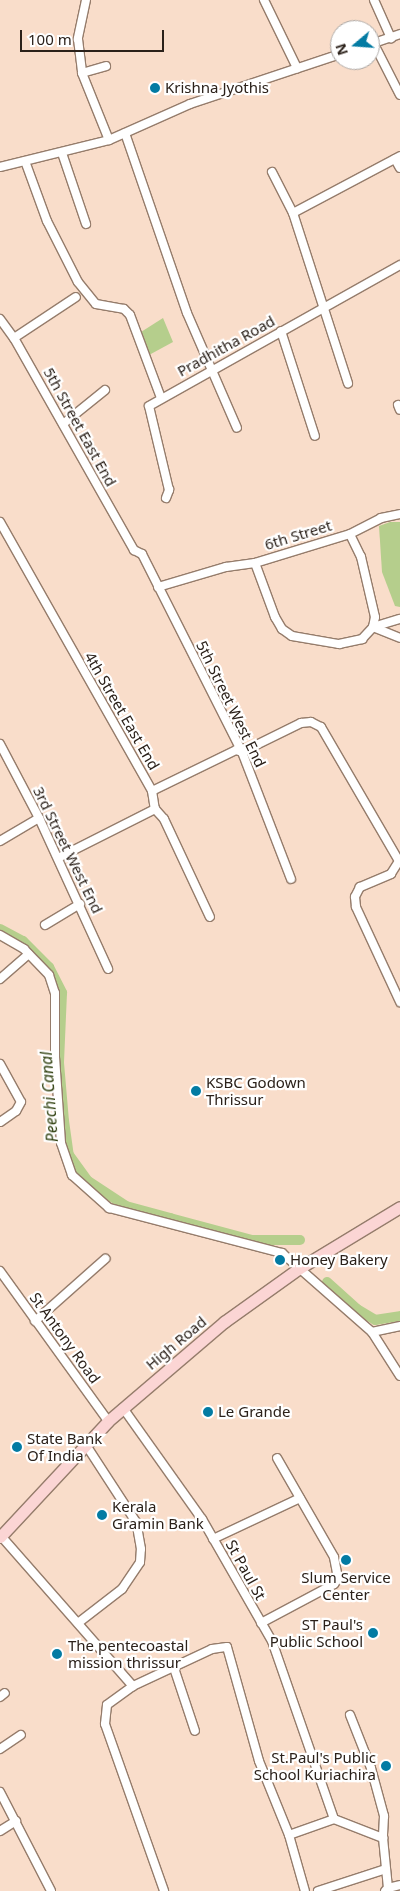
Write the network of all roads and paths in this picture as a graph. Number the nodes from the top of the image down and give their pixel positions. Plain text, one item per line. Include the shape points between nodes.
1 (86, 0) edge
2 (264, 0) edge
3 (374, 0) edge
4 (400, 34) edge
5 (390, 38) junction
6 (380, 41) edge
7 (330, 57) edge
8 (380, 59) edge
9 (106, 66) dead end
10 (296, 68) junction
11 (82, 73) junction
12 (400, 95) edge
13 (125, 133) junction
14 (108, 140) junction
15 (62, 153) junction
16 (398, 157) edge
17 (25, 161) junction
18 (0, 167) edge
19 (400, 168) edge
20 (272, 172) dead end
21 (293, 213) junction
22 (86, 224) dead end
23 (400, 265) edge
24 (76, 297) dead end
25 (323, 309) junction
26 (0, 319) edge
27 (281, 331) junction
28 (14, 338) junction
29 (214, 370) junction
30 (348, 383) dead end
31 (106, 390) dead end
32 (161, 398) junction
33 (63, 424) junction
34 (237, 428) dead end
35 (315, 436) dead end
36 (166, 498) dead end
37 (400, 514) edge
38 (0, 522) edge
39 (350, 534) junction
40 (134, 550) joint
41 (255, 563) junction
42 (158, 587) junction
43 (400, 619) edge
44 (373, 627) junction
45 (400, 638) edge
46 (0, 744) edge
47 (242, 752) junction
48 (152, 791) junction
49 (155, 809) junction
50 (39, 818) junction
51 (0, 841) edge
52 (58, 858) junction
53 (400, 861) edge
54 (291, 879) dead end
55 (80, 904) junction
56 (210, 917) dead end
57 (45, 925) dead end
58 (0, 935) edge
59 (29, 954) junction
60 (108, 969) dead end
61 (0, 979) edge
62 (400, 1002) edge
63 (0, 1064) edge
64 (0, 1122) edge
65 (400, 1207) edge
66 (105, 1259) dead end
67 (298, 1269) junction
68 (0, 1271) edge
69 (35, 1321) junction
70 (400, 1326) edge
71 (372, 1332) junction
72 (400, 1376) edge
73 (123, 1408) junction
74 (108, 1422) junction
75 (86, 1446) junction
76 (277, 1458) dead end
77 (300, 1498) junction
78 (1, 1536) edge
79 (213, 1539) junction
80 (261, 1623) junction
81 (78, 1624) junction
82 (174, 1668) junction
83 (134, 1686) junction
84 (350, 1715) dead end
85 (195, 1731) dead end
86 (21, 1735) dead end
87 (0, 1749) edge
88 (0, 1792) edge
89 (334, 1819) junction
90 (16, 1821) junction
91 (0, 1831) edge
92 (289, 1836) junction
93 (383, 1838) junction
94 (386, 1869) junction
95 (400, 1885) edge
96 (387, 1890) edge
97 (51, 1891) edge
98 (164, 1891) edge
99 (305, 1891) edge
100 (318, 1891) edge

1 - 11 street via 78,39
2 - 10 street
3 - 5 street
4 - 5 street
5 - 6 street
7 - 10 street
8 - 12 street
9 - 11 street
10 - 13 street via 190,104
11 - 14 street
13 - 14 street
13 - 29 street via 187,313
14 - 15 street
15 - 17 street
15 - 22 street
16 - 19 street
16 - 21 street
17 - 18 street
17 - 32 street via 47,221 78,282 96,304 124,309 130,315
20 - 21 street
21 - 25 street
23 - 25 street, Pradhitha Road
24 - 28 street
25 - 27 street, Pradhitha Road
25 - 30 street
26 - 28 street, 5th Street East End
27 - 29 street, Pradhitha Road
27 - 35 street
28 - 33 street, 5th Street East End
29 - 32 street, Pradhitha Road
29 - 34 street
31 - 33 street
32 - 36 street, Pradhitha Road via 149,406 148,415 169,490
33 - 40 street, 5th Street East End
37 - 39 street via 381,518
38 - 48 street, 4th Street East End
39 - 41 street, 6th Street
39 - 44 street, 6th Street via 361,557 375,617
40 - 42 street, 5th Street West End via 142,554
41 - 42 street, 6th Street via 226,567
41 - 44 street, 6th Street via 275,617 282,629 292,636 339,644 362,639
42 - 47 street, 5th Street West End
43 - 44 street
44 - 45 street
46 - 50 street, 3rd Street West End
47 - 48 street via 236,750
47 - 53 street via 301,723 311,722 321,727
47 - 54 street, 5th Street West End
48 - 49 street, 4th Street East End
49 - 52 street
49 - 56 street, 4th Street East End via 164,819
50 - 51 street
50 - 52 street, 3rd Street West End
52 - 55 street, 3rd Street West End
53 - 62 street via 391,874 360,888 355,897 356,907
55 - 57 street
55 - 60 street, 3rd Street West End
58 - 59 street
59 - 61 street
59 - 67 street via 49,975 55,993 55,1057 61,1144 72,1175 109,1208 282,1253
63 - 64 street via 21,1102 16,1111
65 - 67 main road, High Road
66 - 69 street
67 - 71 street
67 - 73 main road, High Road via 224,1322
68 - 69 street, St Antony Road
69 - 74 street, St Antony Road
70 - 71 street
71 - 72 street
73 - 74 main road, High Road
73 - 79 street, St Paul St
74 - 75 main road, High Road
75 - 78 main road, High Road
75 - 81 street via 136,1522 141,1549 140,1562 122,1589
76 - 77 street
77 - 79 street
77 - 80 street via 334,1557 338,1578 334,1584
78 - 81 street
79 - 80 street, St Paul St
80 - 89 street, St Paul St via 272,1641
81 - 83 street
82 - 83 street
82 - 85 street
82 - 92 street via 212,1649 227,1647 268,1786
83 - 98 street via 107,1705 105,1724
84 - 93 street via 384,1816
86 - 87 street
88 - 90 street
89 - 92 street
89 - 93 street
90 - 91 street
90 - 97 street
92 - 99 street
93 - 94 street
94 - 96 street
94 - 100 street
95 - 96 street

